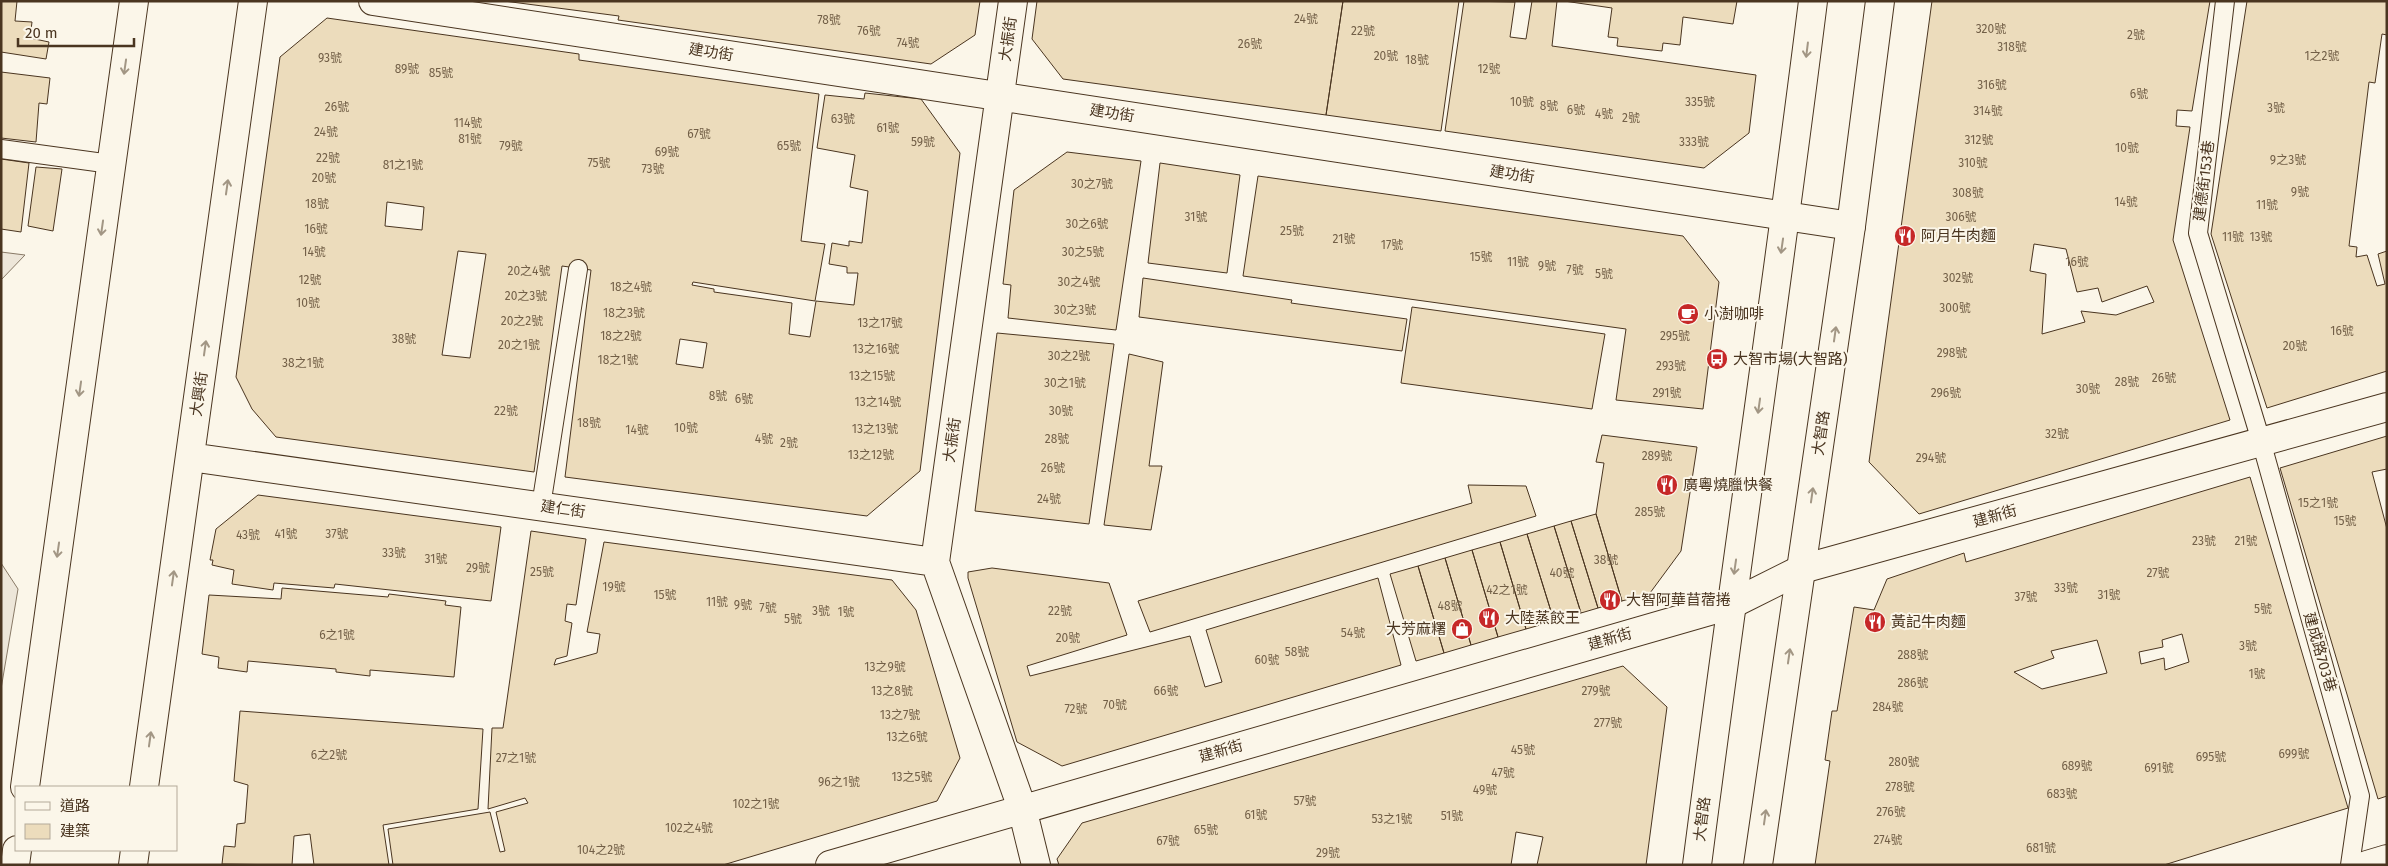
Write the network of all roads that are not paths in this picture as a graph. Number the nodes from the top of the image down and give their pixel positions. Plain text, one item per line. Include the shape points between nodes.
1 (134, 1) edge
2 (253, 1) edge
3 (373, 1) edge
4 (1013, 1) edge
5 (1813, 1) edge
6 (1880, 1) edge
7 (2226, 1) edge
8 (1000, 95) junction
9 (1, 149) edge
10 (111, 164) junction
11 (1786, 216) junction
12 (1850, 226) junction
13 (578, 269) dead end
14 (2387, 407) edge
15 (2261, 442) junction
16 (190, 457) junction
17 (541, 506) junction
18 (935, 562) junction
19 (1802, 569) junction
20 (1730, 605) junction
21 (25, 786) edge
22 (144, 786) edge
23 (1022, 808) junction
24 (17, 851) edge
25 (135, 851) edge
26 (2387, 859) edge
27 (15, 865) edge
28 (133, 865) edge
29 (830, 865) edge
30 (1036, 865) edge
31 (1696, 865) edge
32 (1758, 865) edge
33 (2350, 865) edge
34 (2367, 865) edge

1 -> 10 street
16 -> 2 street, 大興街
3 - 8 street, 建功街
4 - 8 street, 大振街
5 -> 11 street, 大智路
6 - 12 street, 大智路
7 - 15 lane, 建德街153巷 via 2198,233
8 - 11 street, 建功街
8 - 18 street, 大振街
9 - 10 lane
10 -> 21 street
11 - 12 street, 建功街
11 -> 20 street, 大智路
19 -> 12 street, 大智路
13 - 17 lane
14 - 15 street, 建新街
15 - 19 street, 建新街
15 - 33 lane, 建成路703巷 via 2360,796
16 - 17 street, 建仁街
22 -> 16 street, 大興街
17 - 18 street, 建仁街
18 - 23 street, 大振街
19 - 20 street, 建新街
32 -> 19 street, 大智路
20 - 23 street, 建新街
20 - 31 street, 大智路
23 - 29 street, 建新街
23 - 30 street, 大振街
24 - 27 street
25 - 28 street
26 - 34 street

